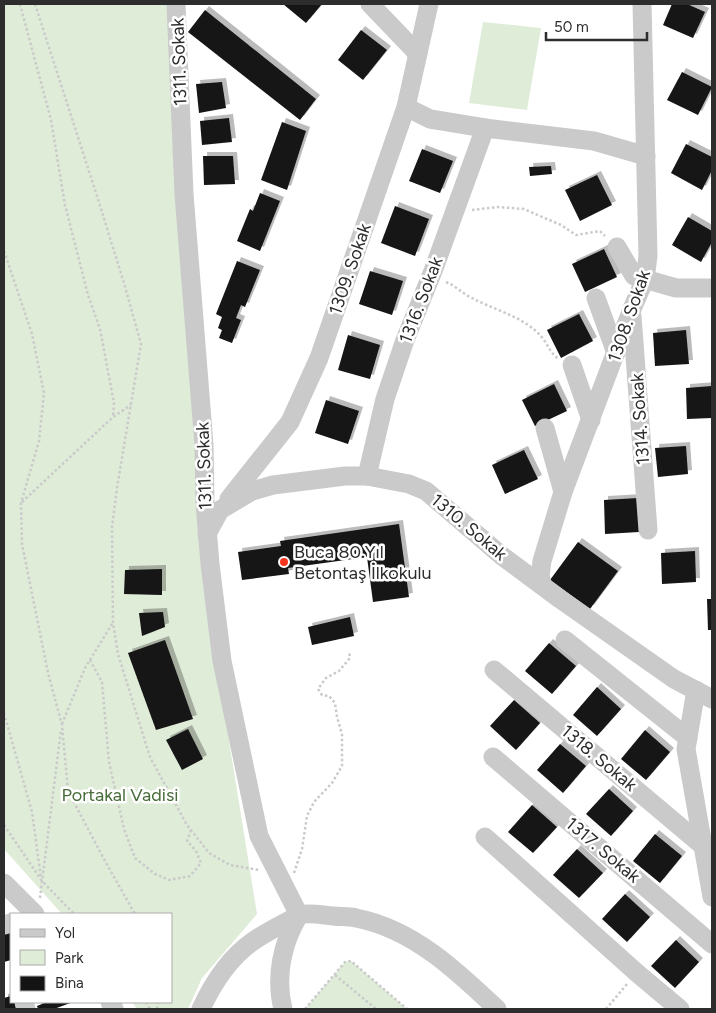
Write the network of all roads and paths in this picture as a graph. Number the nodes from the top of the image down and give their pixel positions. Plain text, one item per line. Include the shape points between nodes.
1 (20, 4) edge
2 (35, 4) edge
3 (176, 4) edge
4 (370, 4) edge
5 (429, 4) edge
6 (642, 4) edge
7 (418, 54) junction
8 (406, 107) junction
9 (485, 128) junction
10 (646, 156) junction
11 (453, 215) junction
12 (618, 247) joint
13 (4, 251) edge
14 (430, 276) junction
15 (645, 279) junction
16 (712, 288) edge
17 (596, 298) dead end
18 (632, 309) junction
19 (616, 354) junction
20 (572, 366) joint
21 (131, 405) junction
22 (113, 417) junction
23 (591, 420) junction
24 (545, 428) dead end
25 (367, 476) junction
26 (564, 492) junction
27 (21, 503) junction
28 (220, 510) junction
29 (648, 530) dead end
30 (207, 534) junction
31 (543, 586) junction
32 (112, 623) junction
33 (565, 640) dead end
34 (349, 651) dead end
35 (90, 660) junction
36 (494, 670) dead end
37 (704, 694) edge
38 (4, 713) edge
39 (62, 725) junction
40 (688, 738) junction
41 (493, 757) dead end
42 (4, 825) edge
43 (191, 830) junction
44 (485, 837) dead end
45 (704, 846) junction
46 (281, 879) junction
47 (42, 882) junction
48 (4, 883) edge
49 (712, 897) edge
50 (37, 910) edge
51 (73, 913) edge
52 (134, 913) edge
53 (299, 914) junction
54 (712, 944) edge
55 (636, 973) junction
56 (335, 974) junction
57 (202, 1009) edge
58 (283, 1009) edge
59 (304, 1009) edge
60 (376, 1009) edge
61 (407, 1009) edge
62 (497, 1009) edge
63 (606, 1009) edge
64 (680, 1009) edge

1 - 22 path via 51,120 65,204 100,329 114,403
2 - 21 path via 141,344
3 - 30 street, 1311. Sokak via 184,194 204,445
4 - 7 street
5 - 7 street, 1309. Sokak
6 - 10 street, 1308. Sokak
7 - 8 street, 1309. Sokak
8 - 9 street via 430,119
8 - 28 street, 1309. Sokak via 319,358 290,422
9 - 10 street via 594,141
9 - 11 street, 1316. Sokak
10 - 15 street, 1308. Sokak via 648,256
11 - 12 path via 498,207 524,209 576,235 600,231
11 - 14 street, 1316. Sokak
12 - 15 street via 634,276
13 - 27 path via 32,334 44,393 39,441
14 - 20 path via 522,321 540,335 555,357
14 - 25 street, 1316. Sokak via 385,399
15 - 16 street via 676,288
15 - 18 street, 1308. Sokak
17 - 19 street
18 - 19 street, 1308. Sokak
18 - 29 street, 1314. Sokak
19 - 23 street, 1308. Sokak
20 - 23 street
21 - 22 path
21 - 32 path via 112,527
22 - 27 path
23 - 26 street, 1308. Sokak
24 - 26 street
25 - 28 street, 1310. Sokak via 273,485 252,491
25 - 31 street, 1310. Sokak via 409,484 426,491 502,556
26 - 31 street, 1308. Sokak via 542,561 540,576
27 - 39 path via 22,544 48,674
28 - 30 street
30 - 46 street, 1311. Sokak via 222,661 259,836
31 - 37 street, 1310. Sokak via 674,679
32 - 35 path
32 - 43 path via 118,654 150,757
33 - 40 street
34 - 46 path via 350,658 339,672 326,678 318,689 335,703 342,734 342,766 307,816 296,871
35 - 39 path
35 - 43 path via 102,682 109,762 124,828 135,858 155,874 169,880 190,876 201,863 196,851 186,841
36 - 45 street, 1318. Sokak
37 - 40 street
38 - 47 path via 32,812
39 - 47 path
39 - 52 path via 68,792
40 - 45 street via 686,750
41 - 54 street, 1317. Sokak
42 - 47 path
43 - 46 path via 209,852 230,865
44 - 55 street
45 - 49 street
46 - 53 street, 1311. Sokak
47 - 50 path
47 - 51 path
48 - 50 street
53 - 57 street via 252,942 230,961 211,988
53 - 58 street via 288,933 278,979
53 - 62 street via 356,918 410,938 435,954
55 - 63 path
55 - 64 street
56 - 59 path
56 - 60 path
56 - 61 path via 345,962 351,961

